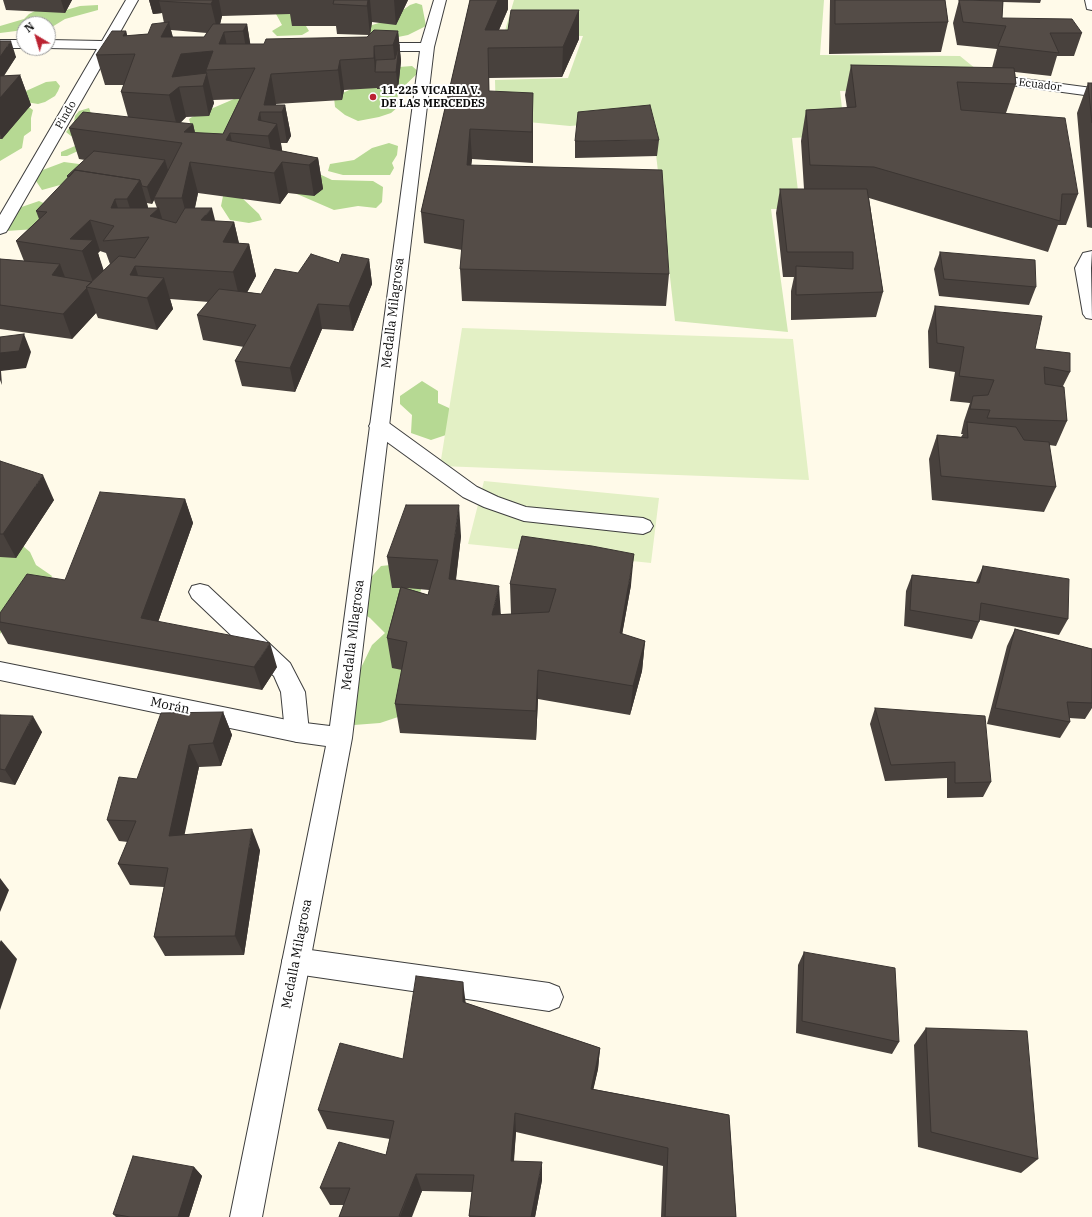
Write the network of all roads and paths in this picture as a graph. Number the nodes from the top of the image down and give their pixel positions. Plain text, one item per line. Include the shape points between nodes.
1 (132, 0) edge
2 (440, 0) edge
3 (1091, 0) edge
4 (1092, 6) edge
5 (0, 44) edge
6 (16, 44) edge
7 (56, 44) edge
8 (107, 45) junction
9 (147, 45) edge
10 (355, 47) edge
11 (427, 47) junction
12 (972, 76) edge
13 (1092, 92) edge
14 (0, 229) edge
15 (1092, 256) edge
16 (1092, 314) edge
17 (379, 426) junction
18 (643, 526) dead end
19 (200, 592) dead end
20 (0, 671) edge
21 (297, 732) junction
22 (340, 738) junction
23 (296, 961) junction
24 (549, 997) dead end
25 (246, 1217) edge

1 - 8 street, Pindo
2 - 11 street, Medalla Milagrosa
3 - 4 street
5 - 6 street
7 - 8 street
8 - 9 street
8 - 14 street, Pindo
10 - 11 street
11 - 17 street, Medalla Milagrosa
12 - 13 street, Ecuador
15 - 16 street via 1083,268
17 - 18 street via 470,492 491,502 524,514
17 - 22 street, Medalla Milagrosa
19 - 21 street via 282,670 293,692
20 - 21 street, Morán
21 - 22 street, Morán
22 - 23 street, Medalla Milagrosa
23 - 24 street
23 - 25 street, Medalla Milagrosa

